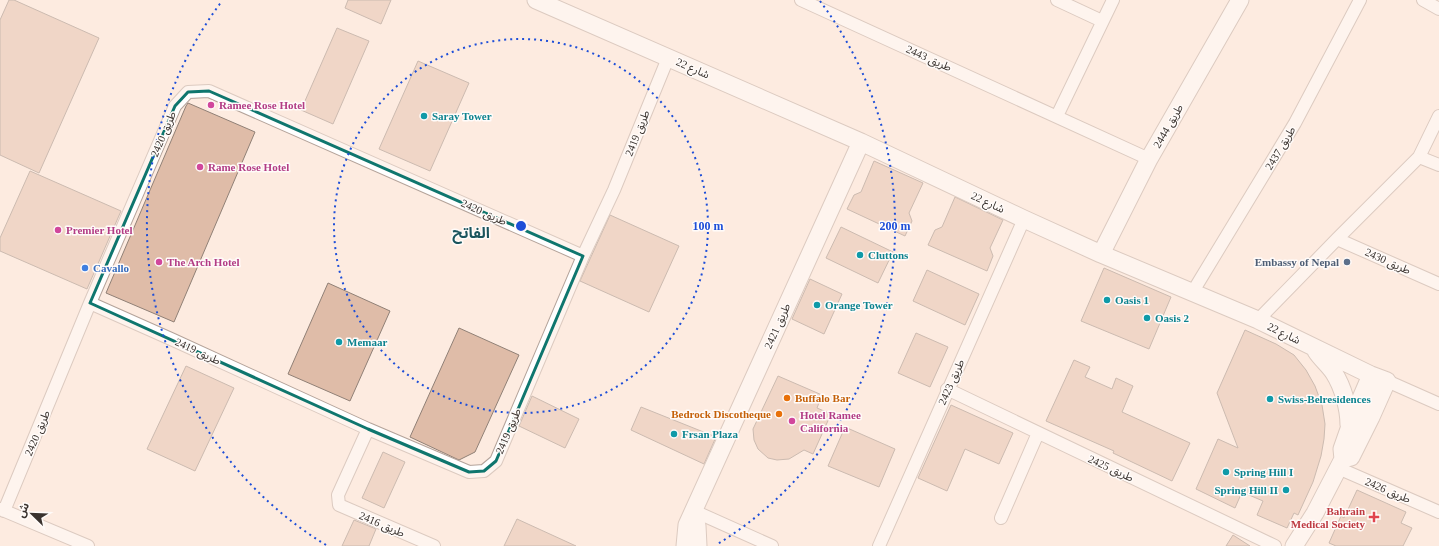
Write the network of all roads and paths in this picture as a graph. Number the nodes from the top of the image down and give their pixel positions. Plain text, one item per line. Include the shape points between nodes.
1 (536, 0) edge
2 (801, 0) edge
3 (1057, 0) edge
4 (1113, 0) edge
5 (1240, 0) edge
6 (1360, 0) edge
7 (1423, 0) edge
8 (1439, 8) edge
9 (1102, 21) junction
10 (668, 58) junction
11 (1057, 116) junction
12 (1439, 116) edge
13 (861, 142) junction
14 (1419, 157) junction
15 (1149, 159) junction
16 (1439, 165) edge
17 (1024, 219) junction
18 (1337, 239) junction
19 (1101, 254) junction
20 (583, 256) junction
21 (1439, 284) edge
22 (1192, 293) junction
23 (90, 303) junction
24 (1258, 320) junction
25 (1312, 346) junction
26 (1371, 375) junction
27 (1387, 381) junction
28 (948, 389) junction
29 (1439, 404) edge
30 (1349, 429) junction
31 (368, 430) junction
32 (1038, 433) junction
33 (1341, 464) junction
34 (2, 510) edge
35 (694, 511) junction
36 (1439, 512) edge
37 (1001, 518) dead end
38 (695, 544) edge
39 (88, 546) edge
40 (434, 546) edge
41 (772, 546) edge
42 (879, 546) edge
43 (1276, 546) edge
44 (1294, 546) edge

1 - 10 street, شارع 22
2 - 11 street, طريق 2443
3 - 9 street
4 - 9 street
5 - 15 street, طريق 2444
6 - 22 street, طريق 2437 via 1295,123
7 - 8 street
9 - 11 street
10 - 13 street, شارع 22
10 - 20 street, طريق 2419 via 614,190
11 - 15 street, طريق 2443
12 - 14 street
13 - 17 street, شارع 22
13 - 35 street, طريق 2421
14 - 16 street
14 - 18 street
15 - 19 street, طريق 2444
17 - 19 street, شارع 22
17 - 28 street, طريق 2423
18 - 21 street, طريق 2430
18 - 24 street
19 - 22 street, شارع 22
20 - 23 street, طريق 2420 via 209,91 188,92 175,106
20 - 31 street, طريق 2419 via 496,461 484,471 469,472
22 - 24 street, شارع 22
23 - 31 street, طريق 2419
23 - 34 street, طريق 2420
24 - 25 street, شارع 22
25 - 26 street, شارع 22
25 - 30 street via 1334,373 1340,386 1349,418
26 - 27 street, شارع 22
26 - 30 street
27 - 29 street, شارع 22
27 - 33 street via 1351,457
28 - 32 street, طريق 2425
28 - 42 street, طريق 2423
30 - 33 street via 1342,449
31 - 40 street, طريق 2416 via 338,495 338,502 342,507
32 - 37 street
32 - 43 street, طريق 2425
33 - 36 street, طريق 2426
33 - 44 street
34 - 39 street
35 - 38 street, طريق 2421 via 687,525
35 - 41 street

